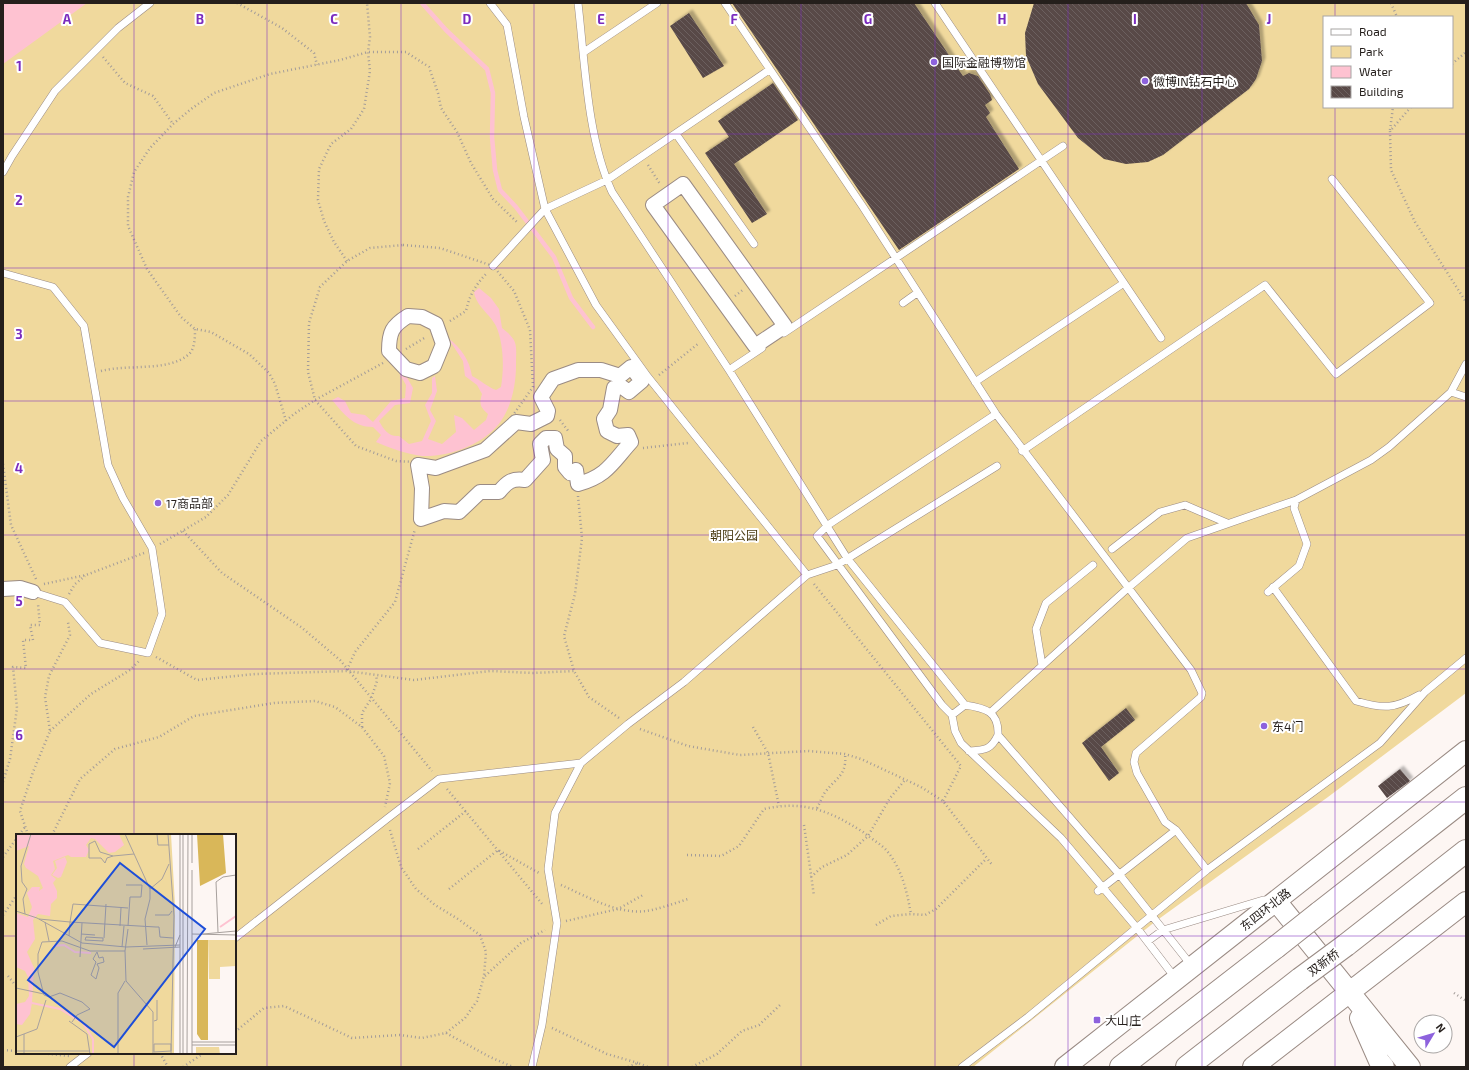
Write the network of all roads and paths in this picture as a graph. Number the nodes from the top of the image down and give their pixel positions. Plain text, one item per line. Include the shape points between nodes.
1 (150, 3) edge
2 (237, 3) edge
3 (367, 3) edge
4 (490, 3) edge
5 (578, 3) edge
6 (657, 3) edge
7 (725, 3) edge
8 (935, 3) edge
9 (1391, 3) edge
10 (1397, 16) edge
11 (96, 50) junction
12 (368, 52) junction
13 (584, 52) junction
14 (1466, 52) edge
15 (1453, 63) edge
16 (317, 65) junction
17 (769, 70) junction
18 (1393, 108) edge
19 (1410, 108) edge
20 (173, 124) junction
21 (1390, 131) junction
22 (676, 134) junction
23 (1063, 146) dead end
24 (643, 156) junction
25 (1041, 160) junction
26 (3, 172) edge
27 (1332, 179) dead end
28 (607, 180) junction
29 (667, 195) junction
30 (545, 209) junction
31 (525, 231) junction
32 (754, 244) dead end
33 (896, 257) junction
34 (348, 261) junction
35 (493, 266) junction
36 (3, 272) edge
37 (478, 282) dead end
38 (1124, 283) junction
39 (917, 293) junction
40 (1466, 302) edge
41 (903, 303) dead end
42 (438, 328) junction
43 (195, 329) junction
44 (707, 336) junction
45 (1162, 338) dead end
46 (394, 357) junction
47 (1466, 364) edge
48 (729, 370) junction
49 (91, 373) junction
50 (975, 382) junction
51 (653, 383) junction
52 (1451, 392) junction
53 (1466, 397) edge
54 (315, 400) junction
55 (996, 414) junction
56 (286, 421) junction
57 (704, 445) junction
58 (1022, 451) junction
59 (620, 454) junction
60 (3, 464) edge
61 (997, 466) dead end
62 (1296, 500) junction
63 (1227, 523) junction
64 (828, 525) junction
65 (415, 527) dead end
66 (183, 530) junction
67 (152, 548) junction
68 (1112, 549) dead end
69 (847, 558) junction
70 (837, 565) junction
71 (1093, 565) dead end
72 (86, 575) junction
73 (807, 575) junction
74 (1128, 588) junction
75 (3, 589) edge
76 (30, 591) junction
77 (65, 602) junction
78 (148, 653) junction
79 (1466, 658) edge
80 (1042, 665) junction
81 (347, 671) junction
82 (574, 671) dead end
83 (376, 675) junction
84 (1425, 692) junction
85 (371, 699) junction
86 (964, 705) junction
87 (991, 712) junction
88 (952, 715) junction
89 (362, 727) dead end
90 (753, 727) dead end
91 (50, 731) junction
92 (998, 735) junction
93 (969, 751) junction
94 (1466, 751) edge
95 (845, 754) dead end
96 (582, 763) junction
97 (439, 779) junction
98 (905, 780) dead end
99 (3, 782) edge
100 (1466, 798) edge
101 (943, 801) dead end
102 (779, 806) junction
103 (816, 808) junction
104 (466, 811) junction
105 (804, 825) dead end
106 (25, 826) junction
107 (1176, 830) junction
108 (20, 834) edge
109 (28, 834) edge
110 (868, 836) junction
111 (16, 839) edge
112 (418, 849) dead end
113 (498, 850) junction
114 (1466, 851) edge
115 (687, 855) dead end
116 (3, 857) edge
117 (986, 858) dead end
118 (1207, 870) junction
119 (1119, 874) junction
120 (811, 877) junction
121 (549, 880) junction
122 (449, 889) dead end
123 (1101, 889) junction
124 (643, 895) dead end
125 (16, 896) edge
126 (814, 896) dead end
127 (688, 899) dead end
128 (1276, 901) junction
129 (1466, 902) edge
130 (618, 909) junction
131 (911, 914) junction
132 (3, 916) edge
133 (1152, 916) junction
134 (557, 923) junction
135 (876, 925) dead end
136 (1137, 928) junction
137 (1163, 930) junction
138 (236, 937) edge
139 (1148, 941) junction
140 (1191, 965) junction
141 (8, 976) dead end
142 (484, 976) dead end
143 (1176, 979) junction
144 (16, 986) edge
145 (1454, 993) dead end
146 (1350, 994) junction
147 (1466, 1001) edge
148 (780, 1005) dead end
149 (542, 1024) junction
150 (446, 1033) dead end
151 (3, 1050) edge
152 (16, 1051) edge
153 (50, 1054) edge
154 (87, 1054) edge
155 (161, 1054) edge
156 (202, 1054) edge
157 (76, 1062) junction
158 (638, 1063) junction
159 (70, 1067) edge
160 (168, 1067) edge
161 (183, 1067) edge
162 (513, 1067) edge
163 (532, 1067) edge
164 (628, 1067) edge
165 (648, 1067) edge
166 (692, 1067) edge
167 (962, 1067) edge
168 (1065, 1067) edge
169 (1121, 1067) edge
170 (1187, 1067) edge
171 (1253, 1067) edge
172 (1384, 1067) edge
173 (1410, 1067) edge

1 - 11 lane via 118,28
2 - 16 path via 282,28 314,53
3 - 12 path via 370,37
4 - 30 lane via 507,25
5 - 13 lane
6 - 13 lane
7 - 17 lane
8 - 25 lane
9 - 10 path
11 - 20 path via 124,83 153,96
11 - 26 lane via 55,91
12 - 16 path
12 - 31 path via 406,52 429,67 441,108 457,132 471,163 493,199
12 - 34 path via 370,71 364,109 351,129 331,144 318,169 318,200 324,221 334,242
13 - 28 lane via 594,132
14 - 15 path
16 - 20 path via 270,74 214,93
17 - 22 lane
17 - 33 lane
18 - 21 path
19 - 21 path
20 - 43 path via 150,148 134,172 128,197 128,226 147,269 181,317
21 - 40 path via 1391,170 1412,216
22 - 24 lane
22 - 32 lane
23 - 25 lane
24 - 28 lane
24 - 29 path
25 - 33 lane
25 - 38 lane
27 - 58 lane via 1430,303 1336,374 1265,285
28 - 30 lane
28 - 44 lane via 612,192
29 - 29 street via 683,184 785,326 755,346 653,205
30 - 31 lane
30 - 51 lane via 596,305
31 - 35 lane
33 - 39 lane
33 - 48 lane
34 - 35 path via 370,248 403,245 440,248
34 - 54 path via 320,287 309,323 308,372
35 - 54 path via 514,291 530,330 533,387 511,418 482,447 437,463 396,462 356,446
36 - 49 lane via 53,287 84,326
37 - 42 path via 468,300 466,311
38 - 45 lane
38 - 50 lane
39 - 41 lane
39 - 50 lane
42 - 46 path
42 - 46 street via 436,324 422,317 408,316 397,323 389,334 389,350
42 - 46 street via 443,344 434,366 420,373 406,369
43 - 49 path via 195,341 189,355 171,365 115,368
43 - 56 path via 210,332 249,354 269,373
44 - 48 lane
44 - 51 path via 665,369
46 - 54 path
47 - 52 lane
48 - 64 lane
49 - 67 lane via 108,465 123,498
50 - 55 lane
51 - 57 lane
52 - 53 lane
52 - 62 lane via 1371,460
54 - 56 path
55 - 58 lane
55 - 64 lane
56 - 66 path via 261,441 228,495 206,517
57 - 59 path via 687,443 647,447
57 - 73 lane
58 - 74 lane
59 - 59 street via 611,466 594,480 578,484 576,470 570,473 565,467 565,456 558,449 555,438 546,438 540,444 543,460 525,480 506,482 498,492 480,492 459,512 444,511 421,519 422,488 418,465 436,468 485,450 516,422 531,424 547,416 548,410 541,397 553,379 578,370 601,370 620,376 631,367 642,381 629,392 622,387 614,388 610,410 604,419 607,431 617,436 628,435 631,442
60 - 72 path via 11,525 37,584
61 - 69 lane
62 - 63 lane
62 - 84 lane via 1294,508 1307,544 1299,566 1271,590 1356,701 1378,708 1401,705
63 - 68 lane via 1185,505 1160,512
63 - 74 lane via 1187,538
64 - 69 lane
64 - 70 lane via 817,536
65 - 81 path via 395,602 355,652
66 - 67 path
66 - 81 path via 222,573 302,627 340,660
67 - 72 path via 131,559
67 - 78 lane via 162,614
69 - 70 lane
69 - 86 lane
70 - 73 lane
70 - 88 lane
71 - 80 lane via 1046,603 1036,629
72 - 77 path via 75,584
73 - 96 lane via 684,682
73 - 101 path via 961,766
74 - 80 lane
74 - 107 lane via 1182,656 1202,693 1195,703 1136,754 1134,762 1137,773 1165,822
75 - 76 street
76 - 77 lane
76 - 99 path via 40,625 30,625 33,640 23,640 26,668 13,667 17,708 10,759
77 - 78 lane via 100,643
77 - 91 path via 70,635 49,676 45,697
78 - 81 path via 197,680 255,674
78 - 91 path via 130,670 91,694
79 - 84 lane
80 - 87 lane
81 - 83 path
81 - 85 path
82 - 83 path via 490,671 414,680
83 - 85 path via 377,682
84 - 118 lane via 1380,743
85 - 89 path via 362,714
85 - 97 path
86 - 87 lane via 980,707
86 - 88 lane
87 - 92 lane via 998,724
88 - 93 lane via 955,731
90 - 102 path via 768,753
91 - 106 path via 20,811
92 - 93 lane via 994,744 984,750
92 - 119 lane
93 - 123 lane via 1061,838
94 - 128 street, 东四环北路
95 - 103 path via 846,763 841,776
96 - 97 lane
96 - 121 lane via 555,813
97 - 104 path
97 - 138 lane
98 - 110 path via 890,798
100 - 169 highway, bridge
102 - 103 path
102 - 115 path via 764,809 739,846 727,853 721,856
103 - 110 path via 838,816
104 - 112 path
104 - 113 path
105 - 120 path
106 - 108 path
106 - 109 path
107 - 118 lane
107 - 119 lane
110 - 120 path via 847,855 822,867
110 - 131 path via 891,857 906,885
111 - 116 path
113 - 121 path
113 - 122 path
113 - 134 path
114 - 170 highway, 双新桥, bridge
117 - 131 path via 936,909 925,915
118 - 133 lane
119 - 123 lane
119 - 133 lane
120 - 126 path
121 - 130 path
121 - 134 lane
123 - 136 lane
124 - 130 path
125 - 132 path
127 - 130 path via 651,910 634,912
128 - 137 lane via 1262,900
128 - 140 street, 东四环北路
128 - 146 street
129 - 146 street
130 - 134 path
131 - 135 path via 891,916
133 - 136 lane
133 - 137 lane
134 - 142 path via 521,943
134 - 149 lane
136 - 139 lane
136 - 167 lane
137 - 139 lane
137 - 140 lane
139 - 143 lane
140 - 143 street, 东四环北路
141 - 144 path
143 - 168 street, 东四环北路
145 - 147 path
146 - 171 street
146 - 172 street
146 - 173 street
148 - 166 path via 759,1025 742,1031 716,1054
149 - 158 path via 607,1054
149 - 163 lane
150 - 162 path
151 - 152 path
153 - 157 path via 70,1056
154 - 157 lane
155 - 160 path
156 - 161 path
157 - 159 lane
158 - 164 path
158 - 165 path

